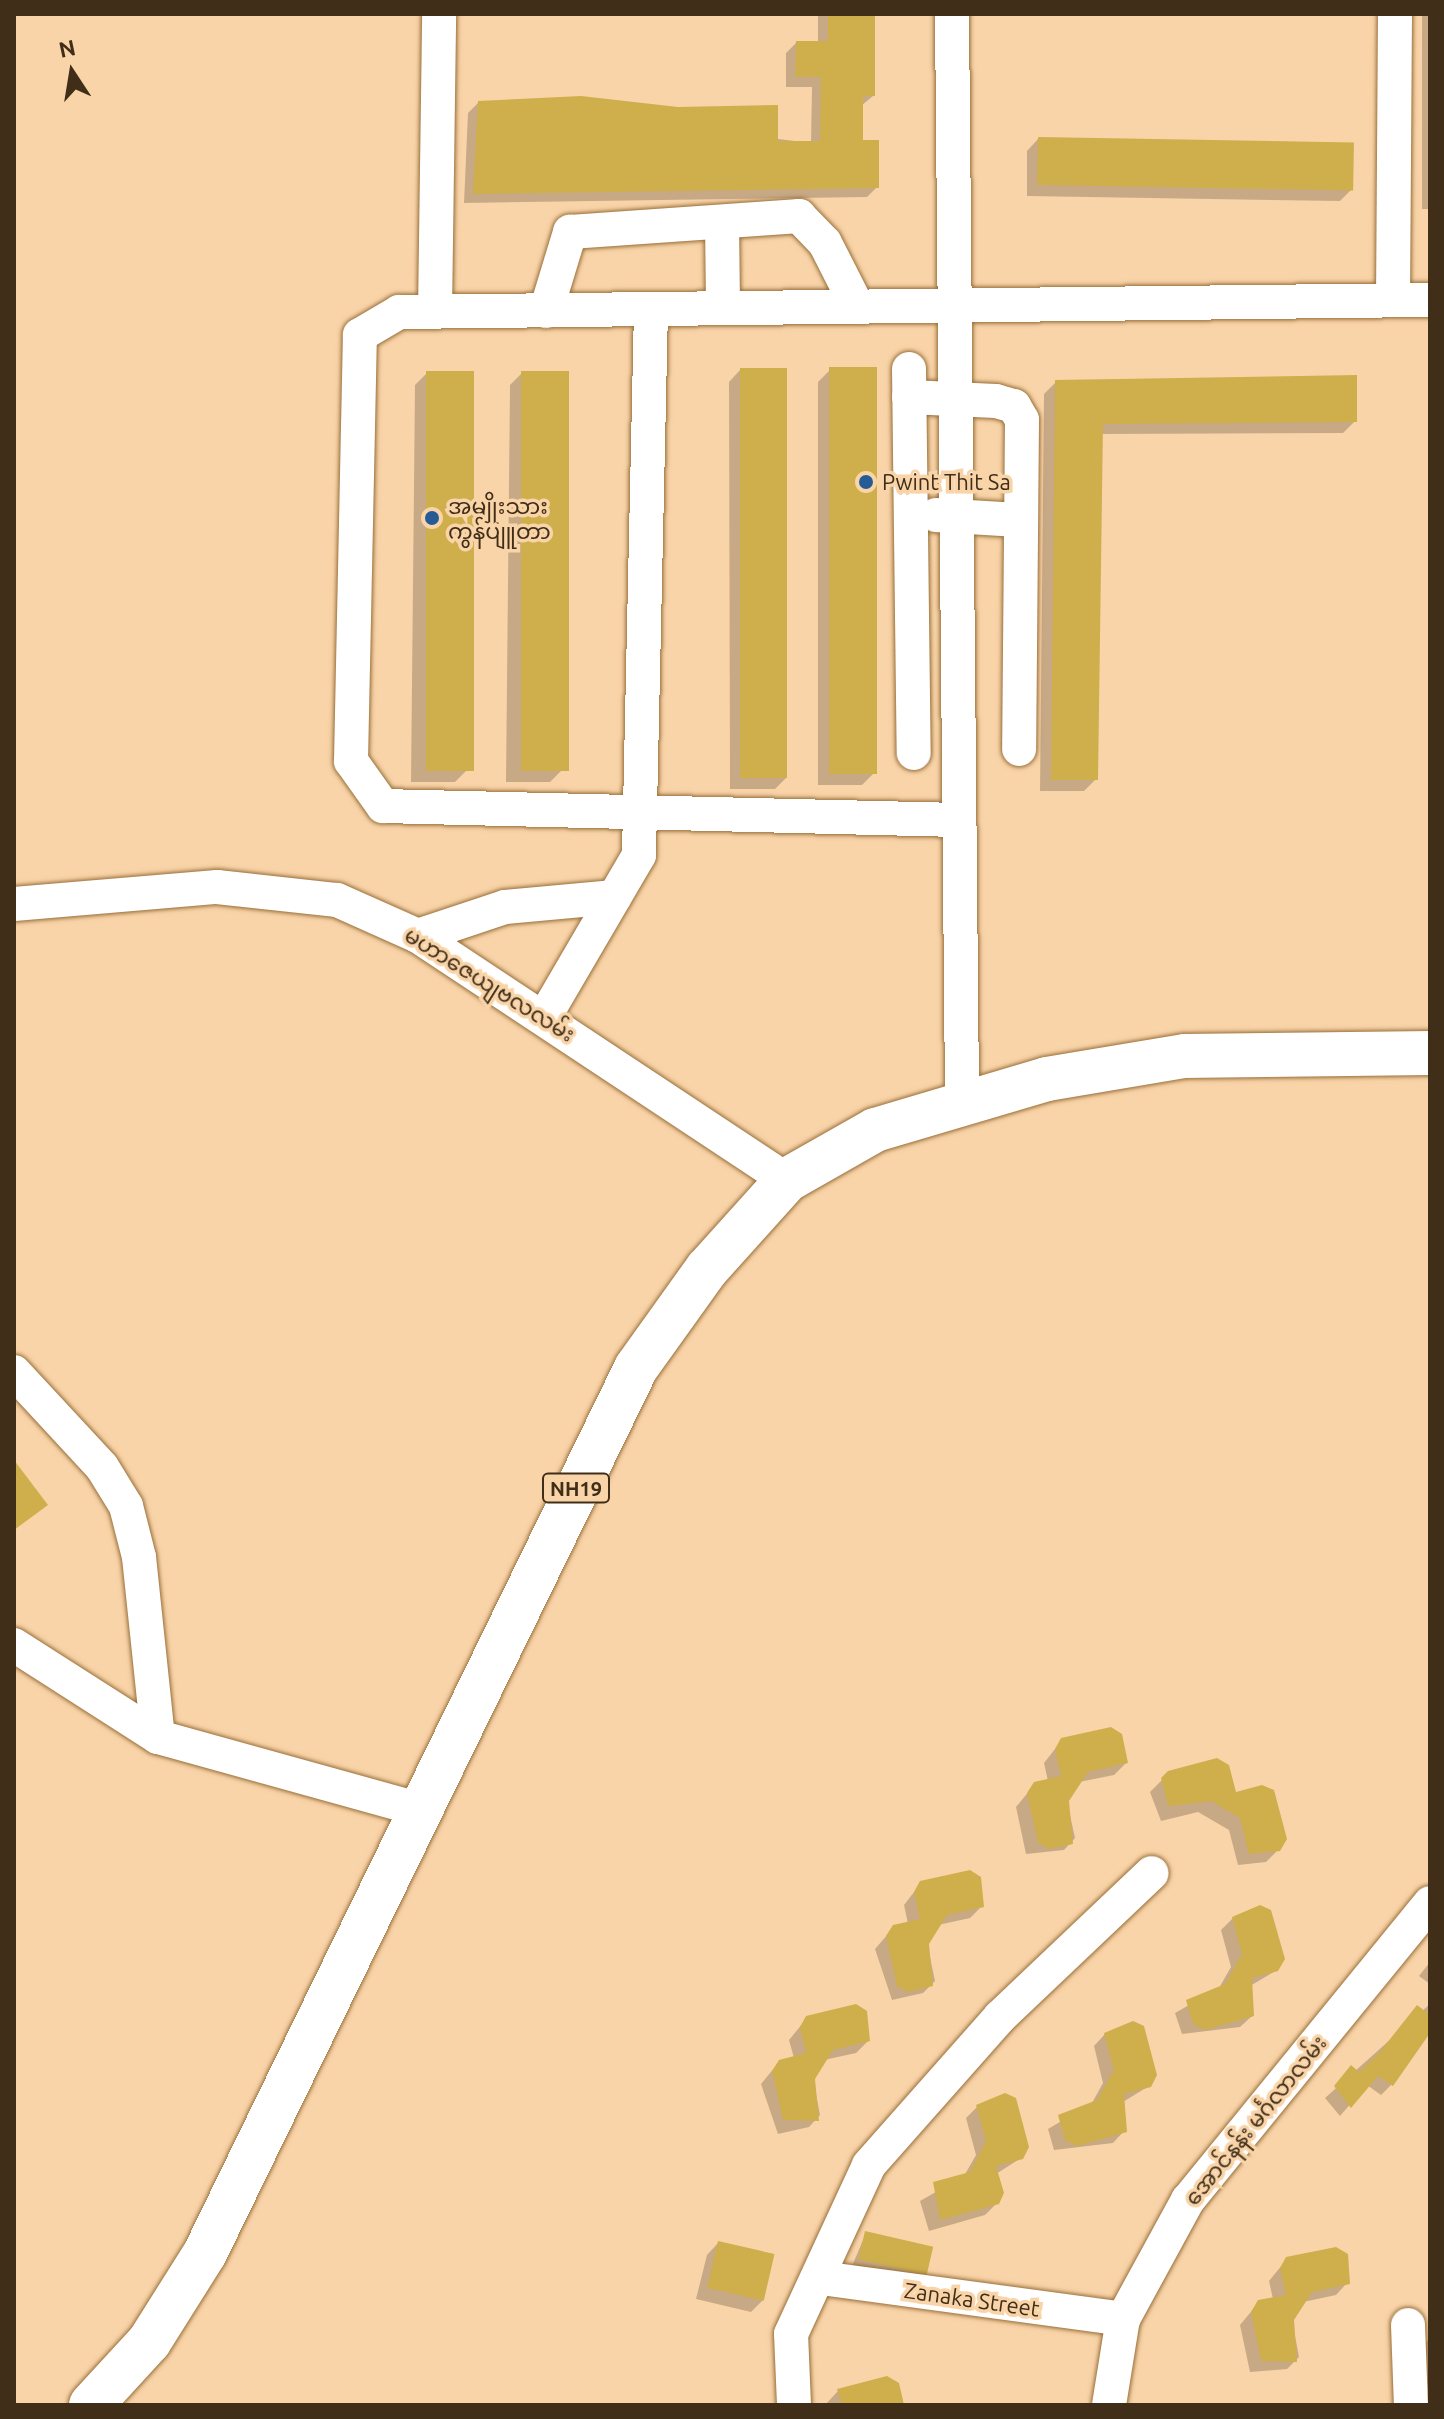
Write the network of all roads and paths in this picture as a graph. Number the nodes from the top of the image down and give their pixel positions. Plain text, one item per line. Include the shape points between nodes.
1 (439, 14) edge
2 (952, 14) edge
3 (1395, 14) edge
4 (722, 222) junction
5 (1393, 300) junction
6 (1430, 300) edge
7 (954, 301) junction
8 (856, 304) junction
9 (723, 308) junction
10 (651, 310) junction
11 (546, 311) junction
12 (435, 312) junction
13 (955, 397) junction
14 (911, 514) junction
15 (956, 515) junction
16 (1018, 520) junction
17 (913, 684) junction
18 (958, 688) junction
19 (1016, 688) junction
20 (1019, 749) dead end
21 (914, 753) dead end
22 (644, 809) junction
23 (959, 820) junction
24 (615, 897) junction
25 (14, 904) edge
26 (418, 936) junction
27 (545, 1016) junction
28 (1430, 1053) edge
29 (962, 1104) junction
30 (787, 1180) junction
31 (14, 1372) edge
32 (14, 1645) edge
33 (158, 1737) junction
34 (417, 1809) junction
35 (1152, 1873) dead end
36 (1430, 1903) edge
37 (821, 2278) junction
38 (1123, 2319) junction
39 (1408, 2325) dead end
40 (91, 2405) edge
41 (794, 2405) edge
42 (1109, 2405) edge
43 (1411, 2405) edge

1 - 12 street
2 - 7 street
3 - 5 street
4 - 8 street via 799,216 825,243
4 - 9 street
4 - 11 street via 570,232
5 - 6 street
5 - 7 street
7 - 8 street
7 - 13 street
8 - 9 street
9 - 10 street
10 - 11 street
10 - 22 street
11 - 12 street
12 - 22 street via 379,318 360,335 351,761 383,806
13 - 14 street via 909,383
13 - 15 street
13 - 16 street via 1014,406 1022,420
14 - 15 street
14 - 17 street
15 - 16 street
15 - 18 street
16 - 19 street
17 - 18 street
17 - 21 street
18 - 19 street
18 - 23 street
19 - 20 street
22 - 23 street
22 - 24 street via 639,855
23 - 29 street
24 - 26 street via 505,907
24 - 27 street
25 - 26 street, မဟာဇေယျဗလလမ်း via 269,888 337,900
26 - 27 street, မဟာဇေယျဗလလမ်း
27 - 30 street, မဟာဇေယျဗလလမ်း
28 - 29 highway, NH19 via 1185,1056 1047,1079
29 - 30 highway, NH19 via 875,1130
30 - 34 highway, NH19 via 707,1269 636,1368
31 - 33 street via 102,1467 126,1506 139,1557
32 - 33 street
33 - 34 street
34 - 40 highway, NH19 via 205,2253 149,2342
35 - 37 street via 913,2107 869,2165
36 - 38 street, အောင်နန်း မင်္ဂလာလမ်း via 1188,2200
37 - 38 street, Zanaka Street
37 - 41 street via 791,2334
38 - 42 street, အောင်နန်း မင်္ဂလာလမ်း
39 - 43 street

